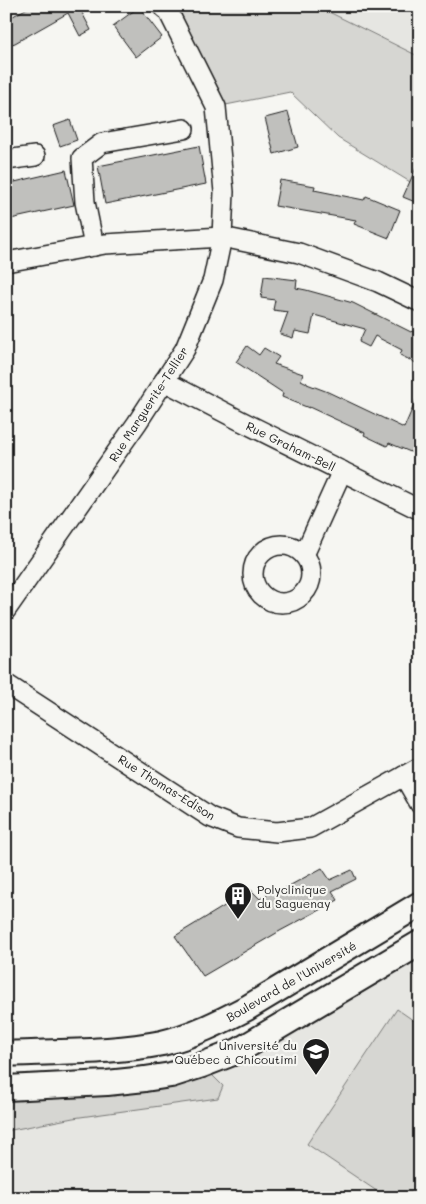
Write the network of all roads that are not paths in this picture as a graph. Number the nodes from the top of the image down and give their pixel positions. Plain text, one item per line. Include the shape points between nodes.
1 (162, 6) edge
2 (184, 129) dead end
3 (35, 156) dead end
4 (6, 160) edge
5 (222, 237) junction
6 (94, 246) junction
7 (6, 262) edge
8 (420, 302) edge
9 (164, 381) junction
10 (342, 471) junction
11 (420, 510) edge
12 (304, 555) dead end
13 (6, 610) edge
14 (6, 684) edge
15 (412, 771) edge
16 (420, 804) edge
17 (420, 904) edge
18 (420, 942) edge
19 (6, 1054) edge
20 (6, 1088) edge

1 - 5 street, Rue Marguerite-Tellier via 168,11 216,107 224,192
2 - 6 street via 102,143 82,158 85,202
3 - 4 street
5 - 6 street
5 - 8 street via 299,253 378,282
5 - 9 street, Rue Marguerite-Tellier via 213,280 186,349
6 - 7 street
9 - 10 street, Rue Graham-Bell
9 - 13 street, Rue Marguerite-Tellier
10 - 11 street, Rue Graham-Bell
10 - 12 street
14 - 15 street, Rue Thomas-Edison via 210,817 238,828 277,832 310,828
15 - 16 street
17 - 19 main road, Boulevard de l'Université via 246,1008 191,1034 131,1048
18 - 20 main road via 238,1051 202,1065 145,1079

